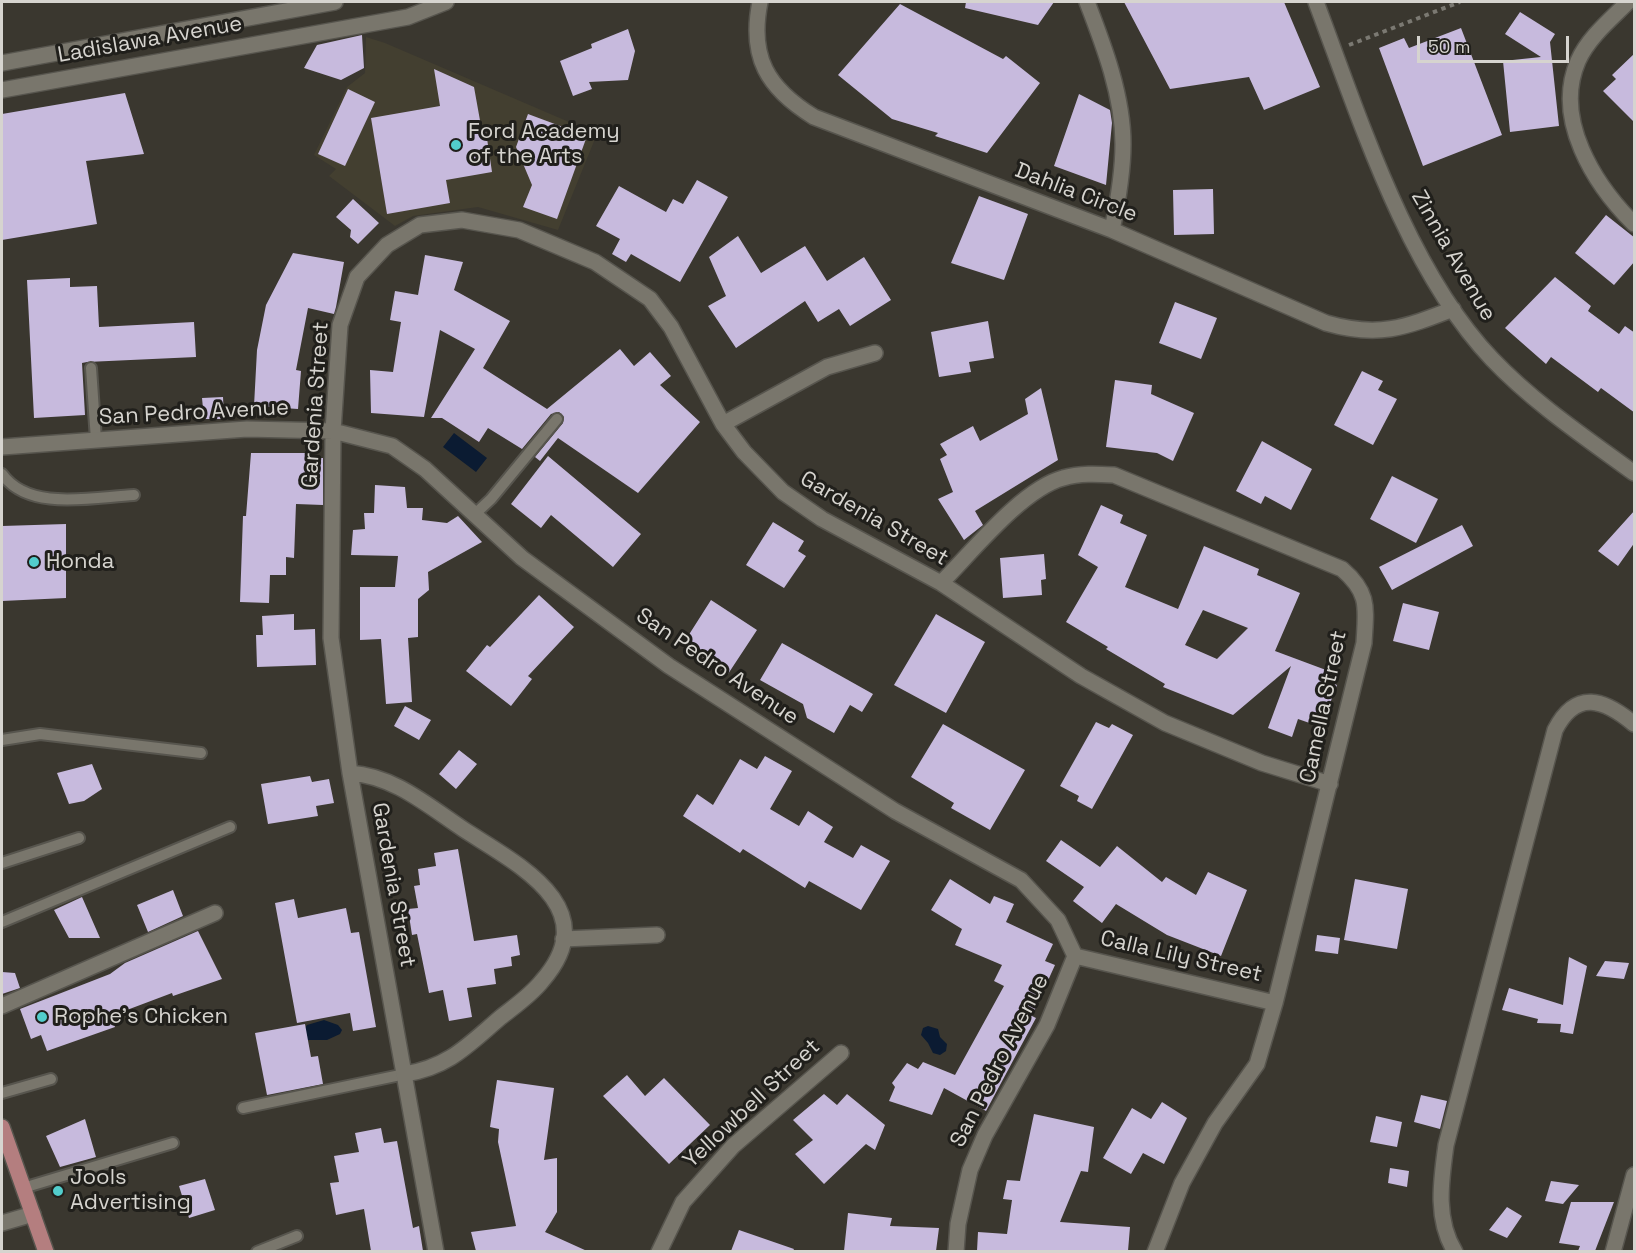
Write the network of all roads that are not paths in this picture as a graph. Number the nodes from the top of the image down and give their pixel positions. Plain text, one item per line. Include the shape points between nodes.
1 (334, 2) edge
2 (446, 2) edge
3 (760, 2) edge
4 (1087, 2) edge
5 (1316, 2) edge
6 (1628, 2) edge
7 (338, 29) junction
8 (66, 51) junction
9 (2, 63) edge
10 (71, 77) junction
11 (2, 90) edge
12 (1633, 220) edge
13 (1112, 230) junction
14 (1453, 309) junction
15 (874, 353) dead end
16 (91, 368) dead end
17 (557, 419) dead end
18 (723, 424) junction
19 (333, 431) junction
20 (96, 440) junction
21 (2, 447) edge
22 (1633, 468) edge
23 (2, 474) edge
24 (135, 495) dead end
25 (475, 514) junction
26 (941, 583) junction
27 (1635, 724) edge
28 (2, 740) edge
29 (201, 753) dead end
30 (350, 773) junction
31 (1330, 784) junction
32 (230, 827) dead end
33 (79, 838) dead end
34 (2, 864) edge
35 (215, 913) dead end
36 (2, 922) edge
37 (657, 935) dead end
38 (563, 939) junction
39 (1075, 956) junction
40 (1275, 1003) junction
41 (2, 1006) edge
42 (841, 1053) dead end
43 (405, 1074) junction
44 (51, 1078) dead end
45 (2, 1093) edge
46 (243, 1108) dead end
47 (2, 1127) edge
48 (174, 1143) dead end
49 (1635, 1174) edge
50 (23, 1188) junction
51 (33, 1214) junction
52 (2, 1223) edge
53 (297, 1236) dead end
54 (46, 1251) edge
55 (256, 1251) edge
56 (436, 1251) edge
57 (659, 1251) edge
58 (956, 1251) edge
59 (1155, 1251) edge
60 (1455, 1251) edge
61 (1613, 1251) edge

1 - 7 street
1 - 8 street, Ladislawa Avenue
2 - 7 street, Ladislawa Avenue via 408,16
3 - 13 street, Dahlia Circle via 756,41 764,70 791,103 814,117
4 - 13 street via 1116,92 1123,141 1121,186
5 - 14 street, Zinnia Avenue via 1399,214
6 - 12 street via 1589,43 1579,61 1570,99 1571,122 1578,143
7 - 10 street, Ladislawa Avenue
8 - 9 street, Ladislawa Avenue
8 - 10 street
10 - 11 street, Ladislawa Avenue
13 - 14 street, Dahlia Circle via 1326,323 1354,331 1384,331
14 - 22 street, Zinnia Avenue via 1492,360 1515,381 1566,423
15 - 18 street via 827,368
16 - 20 lane
17 - 25 lane
18 - 19 street, Gardenia Street via 671,327 650,299 595,262 519,230 462,220 420,225 387,245 357,277 340,325
18 - 26 street, Gardenia Street via 783,492 822,519
19 - 20 street, San Pedro Avenue via 247,429
19 - 25 street, San Pedro Avenue via 392,446 425,469
19 - 30 street, Gardenia Street via 331,638
20 - 21 street, San Pedro Avenue
23 - 24 lane via 10,486 38,499
25 - 39 street, San Pedro Avenue via 522,558 669,666 895,811 1021,880 1058,920
26 - 31 street, Gardenia Street via 1081,676 1165,723 1262,763
26 - 31 street, Camella Street via 1026,497 1061,478 1087,474 1114,475 1342,568 1359,584 1364,643
27 - 60 street via 1608,706 1583,702 1571,707 1555,730 1446,1145 1441,1200 1443,1223
28 - 29 lane via 40,734
30 - 38 street via 390,781 542,883 560,908
30 - 43 street, Gardenia Street
31 - 40 street, Camella Street
32 - 36 lane
33 - 34 lane
35 - 41 street
37 - 38 street
38 - 43 street via 552,967 535,989 443,1063
39 - 40 street, Calla Lily Street
39 - 58 street, San Pedro Avenue via 1047,1025 985,1135 970,1170
40 - 59 street, Camella Street via 1257,1064 1215,1123 1182,1183
42 - 57 street, Yellowbell Street via 733,1146 683,1202
43 - 46 lane
43 - 56 street, Gardenia Street
44 - 45 lane
47 - 50 main road
48 - 50 lane
49 - 61 street
50 - 51 main road
51 - 52 street
51 - 54 main road
53 - 55 lane

